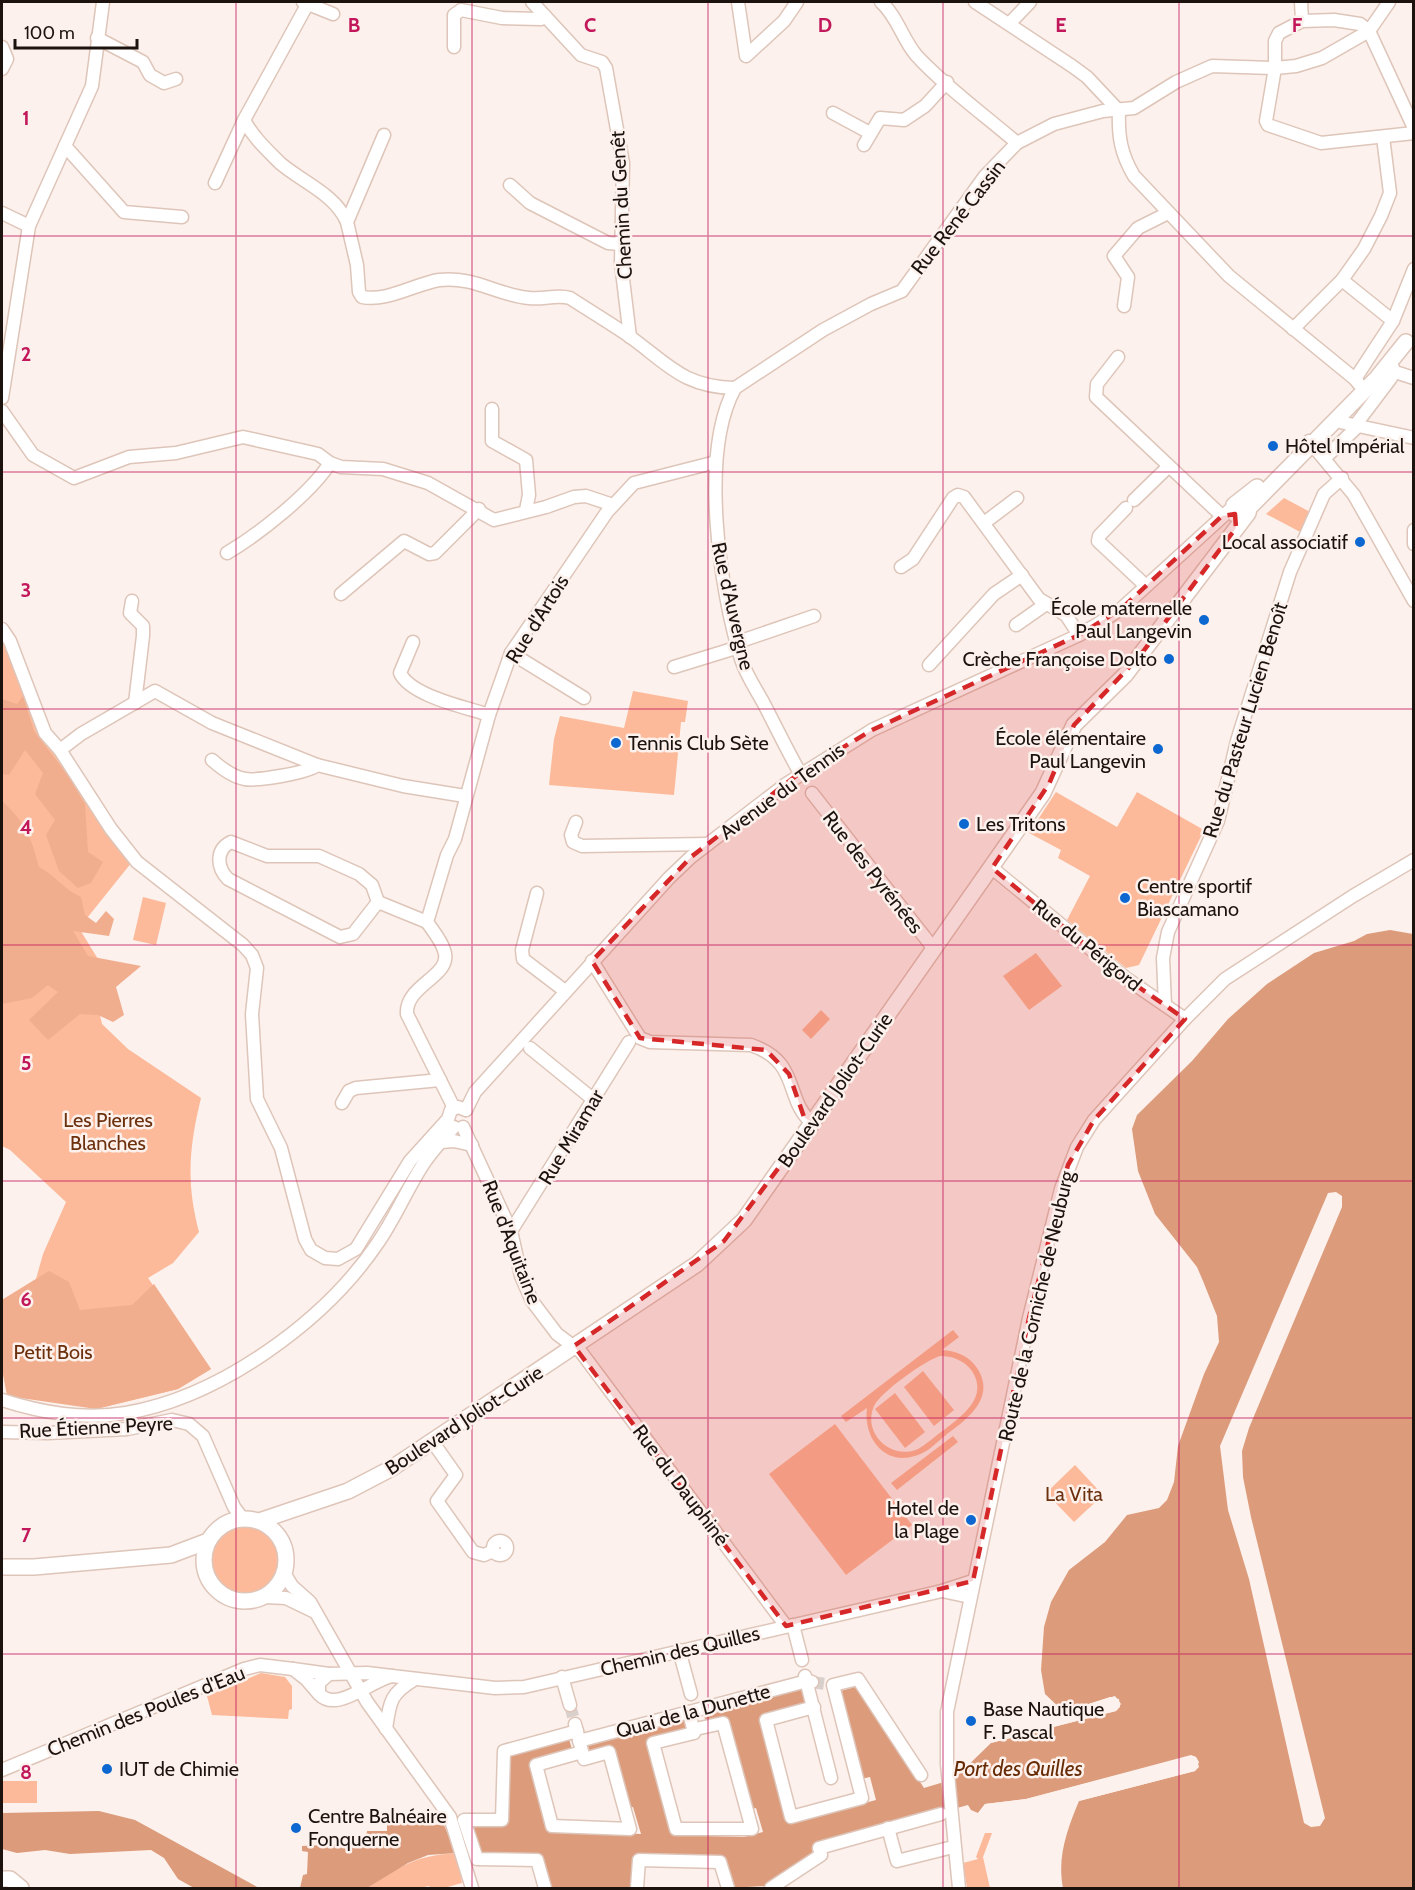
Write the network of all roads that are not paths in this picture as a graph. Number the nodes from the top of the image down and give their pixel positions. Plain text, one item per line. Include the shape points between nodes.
1 (103, 2) edge
2 (532, 2) edge
3 (738, 2) edge
4 (797, 2) edge
5 (881, 2) edge
6 (975, 2) edge
7 (1030, 2) edge
8 (1301, 2) edge
9 (1389, 2) edge
10 (305, 3) edge
11 (333, 14) dead end
12 (545, 16) junction
13 (1302, 21) junction
14 (1009, 24) junction
15 (1369, 31) junction
16 (97, 38) junction
17 (454, 46) dead end
18 (2, 47) edge
19 (1275, 68) junction
20 (2, 69) edge
21 (176, 79) dead end
22 (947, 82) junction
23 (1119, 111) junction
24 (833, 113) dead end
25 (244, 120) junction
26 (1413, 130) edge
27 (870, 134) junction
28 (384, 135) dead end
29 (1383, 137) junction
30 (1017, 143) junction
31 (864, 145) dead end
32 (64, 146) junction
33 (214, 183) dead end
34 (510, 185) dead end
35 (2, 213) edge
36 (1168, 213) junction
37 (182, 217) dead end
38 (347, 222) junction
39 (29, 226) junction
40 (620, 244) junction
41 (1413, 269) edge
42 (1342, 280) junction
43 (1124, 306) dead end
44 (1393, 321) junction
45 (1293, 329) junction
46 (630, 337) junction
47 (1410, 337) edge
48 (7, 341) edge
49 (1118, 357) dead end
50 (1413, 378) edge
51 (1375, 381) junction
52 (735, 388) junction
53 (2, 398) edge
54 (492, 409) dead end
55 (2, 411) edge
56 (1336, 416) junction
57 (1413, 438) edge
58 (1308, 442) junction
59 (1328, 455) dead end
60 (716, 462) junction
61 (330, 463) junction
62 (1168, 467) junction
63 (1342, 478) junction
64 (1017, 498) dead end
65 (613, 505) junction
66 (478, 509) junction
67 (526, 510) junction
68 (1237, 513) junction
69 (988, 520) junction
70 (1413, 530) edge
71 (1413, 544) edge
72 (227, 553) dead end
73 (901, 567) dead end
74 (1022, 575) junction
75 (1146, 586) junction
76 (341, 594) dead end
77 (132, 601) dead end
78 (1413, 601) edge
79 (1046, 604) junction
80 (814, 616) dead end
81 (1016, 625) dead end
82 (2, 629) edge
83 (1079, 635) junction
84 (414, 642) dead end
85 (738, 645) junction
86 (512, 653) junction
87 (929, 665) dead end
88 (674, 668) dead end
89 (584, 698) dead end
90 (135, 703) junction
91 (489, 715) junction
92 (60, 750) junction
93 (212, 760) dead end
94 (317, 765) junction
95 (800, 773) junction
96 (812, 794) dead end
97 (465, 796) junction
98 (576, 822) dead end
99 (708, 844) junction
100 (1413, 860) edge
101 (992, 868) junction
102 (537, 893) dead end
103 (378, 902) junction
104 (427, 922) junction
105 (934, 949) junction
106 (592, 961) junction
107 (565, 991) junction
108 (1165, 1005) junction
109 (1185, 1018) junction
110 (629, 1042) dead end
111 (530, 1048) dead end
112 (440, 1080) junction
113 (594, 1100) junction
114 (342, 1103) dead end
115 (457, 1118) junction
116 (812, 1124) junction
117 (441, 1142) junction
118 (472, 1145) junction
119 (511, 1231) junction
120 (574, 1346) junction
121 (2, 1400) edge
122 (2, 1432) edge
123 (432, 1441) junction
124 (298, 1508) junction
125 (242, 1518) junction
126 (259, 1521) junction
127 (280, 1538) junction
128 (208, 1541) junction
129 (493, 1551) dead end
130 (171, 1555) junction
131 (2, 1567) edge
132 (204, 1570) junction
133 (284, 1573) junction
134 (973, 1581) junction
135 (942, 1590) junction
136 (265, 1597) junction
137 (970, 1597) junction
138 (315, 1612) junction
139 (789, 1625) junction
140 (679, 1650) junction
141 (802, 1660) dead end
142 (292, 1669) junction
143 (350, 1673) junction
144 (329, 1674) junction
145 (392, 1676) junction
146 (562, 1677) junction
147 (416, 1679) junction
148 (359, 1689) junction
149 (319, 1694) junction
150 (570, 1705) tunnel mouth
151 (692, 1705) junction
152 (814, 1707) junction
153 (386, 1728) junction
154 (579, 1741) junction
155 (2, 1770) edge
156 (921, 1775) dead end
157 (831, 1778) dead end
158 (946, 1816) junction
159 (888, 1828) junction
160 (949, 1848) dead end
161 (6, 1882) edge
162 (21, 1888) edge
163 (472, 1888) edge
164 (545, 1888) edge
165 (638, 1888) edge
166 (728, 1888) edge
167 (771, 1888) edge
168 (959, 1888) edge

1 - 16 street
2 - 12 street, Chemin du Genêt
3 - 4 street via 746,56 784,21
5 - 22 street via 895,17 904,40 918,57
6 - 14 street
7 - 14 street
8 - 13 street
9 - 15 street
10 - 11 street
10 - 25 street
12 - 17 street via 541,20 502,18 461,10 454,15
12 - 40 street, Chemin du Genêt via 581,55 602,62 606,68 623,163
13 - 15 street via 1356,23
13 - 19 street via 1279,33 1275,41
14 - 23 street via 1087,77
15 - 19 street, Rue René Cassin via 1331,55
15 - 26 street
16 - 21 street via 143,62 150,75 164,83
16 - 32 street via 92,86
18 - 20 street via 7,59
19 - 23 street, Rue René Cassin via 1212,66 1134,108
19 - 29 street via 1268,125 1321,142
22 - 27 street via 926,106 904,120 880,118
22 - 30 street
23 - 30 street, Rue René Cassin via 1102,111 1054,124
23 - 36 street via 1118,138 1124,159
24 - 27 street
25 - 33 street
25 - 38 street via 255,139 341,209
26 - 29 street
27 - 31 street
28 - 38 street
29 - 42 street via 1390,193 1364,249
30 - 52 street, Rue René Cassin via 985,176 902,291 823,330
32 - 37 street via 124,212
32 - 39 street
34 - 40 street via 530,203 608,243
35 - 39 street
36 - 43 street via 1138,228 1114,254 1114,260 1128,277
36 - 45 street via 1229,276
38 - 46 street via 362,297 386,295 439,280 470,281 530,298 570,298
39 - 48 street
40 - 46 street, Chemin du Genêt
41 - 44 street
42 - 44 street
42 - 45 street
44 - 51 street
45 - 51 street
46 - 52 street via 680,375 710,387
47 - 51 main road
47 - 51 main road
48 - 53 street
49 - 62 street via 1097,384 1096,398
50 - 51 street via 1395,372
51 - 56 main road, Avenue du Tennis
51 - 59 street via 1357,426
52 - 60 street via 728,400
54 - 67 street via 492,441 526,460
55 - 61 street via 33,455 74,478 129,457 176,453 243,437 318,454
56 - 57 street
56 - 58 main road, Avenue du Tennis
58 - 63 street
58 - 68 main road, Avenue du Tennis
60 - 65 street, Rue d'Artois via 634,483
60 - 85 street, Rue d'Auvergne via 717,535
61 - 66 street via 383,469 428,483
61 - 72 street via 253,537
62 - 68 street
62 - 75 street via 1098,541
63 - 78 street
63 - 108 street, Rue du Pasteur Lucien Benoît via 1324,494 1290,572 1238,741 1218,821 1168,932 1163,958
64 - 69 street
65 - 67 street via 586,496
65 - 86 street, Rue d'Artois
66 - 67 street via 494,520
66 - 76 street via 435,553 429,554 404,540
68 - 75 street, Avenue du Tennis
68 - 101 main road, Boulevard Joliot-Curie via 1125,675 1079,718 1049,784
69 - 73 street via 958,495 913,559
69 - 74 street
70 - 71 street
74 - 79 street
74 - 87 street via 994,594
75 - 83 street, Avenue du Tennis via 1121,609
77 - 90 street via 130,613 143,626
79 - 81 street
79 - 83 street via 1066,615
80 - 85 street
82 - 92 street via 45,733
83 - 95 street, Avenue du Tennis via 872,730
84 - 91 street via 400,673 403,681 424,694
85 - 88 street
85 - 95 street, Rue d'Auvergne via 748,676
86 - 89 street
86 - 91 street, Rue d'Artois
90 - 92 street
90 - 94 street via 149,693 162,693 212,723
91 - 97 street, Rue d'Artois
92 - 115 street via 137,862 252,955 257,968 252,1014 257,1099 281,1148 310,1250 324,1258 338,1259 356,1249 410,1161
93 - 94 street via 242,779 299,774
94 - 97 street
95 - 99 street, Avenue du Tennis
96 - 105 street, Rue des Pyrénées
97 - 104 street, Rue d'Artois
98 - 99 street via 571,835 573,842 582,846
99 - 106 street, Avenue du Tennis via 669,878
100 - 109 street, Route de la Corniche de Neuburg via 1245,964
101 - 105 main road, Boulevard Joliot-Curie
101 - 108 street, Rue du Périgord via 1127,979
102 - 107 street via 532,900 523,959
103 - 103 street via 372,885 359,874 319,856 267,856 231,842 220,854 218,864 228,879 340,937 353,933
103 - 104 street
104 - 112 street, Rue d'Aquitaine via 446,959 444,967 413,994 407,1014
105 - 116 main road, Boulevard Joliot-Curie
106 - 107 street, Avenue du Tennis
106 - 116 street via 639,1038 650,1042 751,1045 766,1050 789,1074 804,1117
107 - 115 street, Avenue du Tennis
108 - 109 street, Rue du Périgord
109 - 134 street, Route de la Corniche de Neuburg via 1094,1120 1068,1165 1029,1318
110 - 113 street, Rue Miramar
111 - 113 street
112 - 114 street via 356,1088 349,1091
112 - 115 street, Rue d'Aquitaine
113 - 119 street, Rue Miramar
115 - 117 street
115 - 118 street, Rue d'Aquitaine
116 - 120 main road, Boulevard Joliot-Curie via 744,1220 724,1241 697,1264
117 - 118 street
117 - 121 street via 423,1164 377,1245 347,1281 321,1309 249,1364 171,1400 127,1413 57,1414
118 - 119 street, Rue d'Aquitaine
119 - 120 street, Rue d'Aquitaine via 520,1276 532,1301 557,1334
120 - 123 main road, Boulevard Joliot-Curie
120 - 139 street, Rue du Dauphiné
122 - 125 street, Rue Étienne Peyre via 127,1429 172,1420 189,1424 203,1436
123 - 124 main road, Boulevard Joliot-Curie via 364,1484
123 - 129 street via 456,1475 437,1500 473,1552 484,1555
124 - 126 main road, Boulevard Joliot-Curie
124 - 127 main road via 289,1516
125 - 126 main road
125 - 128 main road via 225,1523
126 - 127 main road
127 - 133 main road via 285,1549
128 - 130 main road
128 - 132 main road
130 - 131 main road
130 - 132 main road via 187,1558
132 - 136 main road via 213,1587 228,1598 247,1602
133 - 136 main road
133 - 138 street
134 - 135 street, Chemin des Quilles
134 - 137 street, Route de la Corniche de Neuburg
135 - 137 street, Chemin des Quilles
135 - 139 street, Chemin des Quilles
136 - 138 street via 286,1598
137 - 158 street, Route de la Corniche de Neuburg via 946,1712
138 - 143 street
139 - 140 street, Chemin des Quilles
139 - 141 street
140 - 146 street, Chemin des Quilles
140 - 151 street
142 - 144 street, Chemin des Poules d'Eau
142 - 149 street
142 - 155 street, Chemin des Poules d'Eau via 260,1665 244,1669
143 - 144 street, Chemin des Poules d'Eau
143 - 145 street, Chemin des Quilles
143 - 148 street
144 - 149 street via 319,1683
145 - 147 street, Chemin des Quilles
145 - 148 street, Chemin des Quilles
146 - 147 street, Chemin des Quilles via 517,1688
146 - 150 street
147 - 153 street via 390,1701
148 - 149 street via 339,1701
148 - 153 street
151 - 151 street via 701,1733 723,1723 752,1829 676,1829 653,1743 694,1733
151 - 152 street, Quai de la Dunette via 808,1679
151 - 154 street, Quai de la Dunette
152 - 156 street via 766,1720 791,1817 862,1798 833,1685 858,1679
152 - 157 street
153 - 163 street via 450,1817
154 - 154 street via 609,1752 630,1829 552,1826 536,1765
154 - 164 street via 504,1751 502,1820 464,1820 477,1859 537,1860
158 - 159 street
158 - 168 street, Route de la Corniche de Neuburg
159 - 160 street via 897,1861
159 - 167 street via 819,1848 821,1855
161 - 162 main road via 10,1879
165 - 166 street via 639,1860 720,1862

